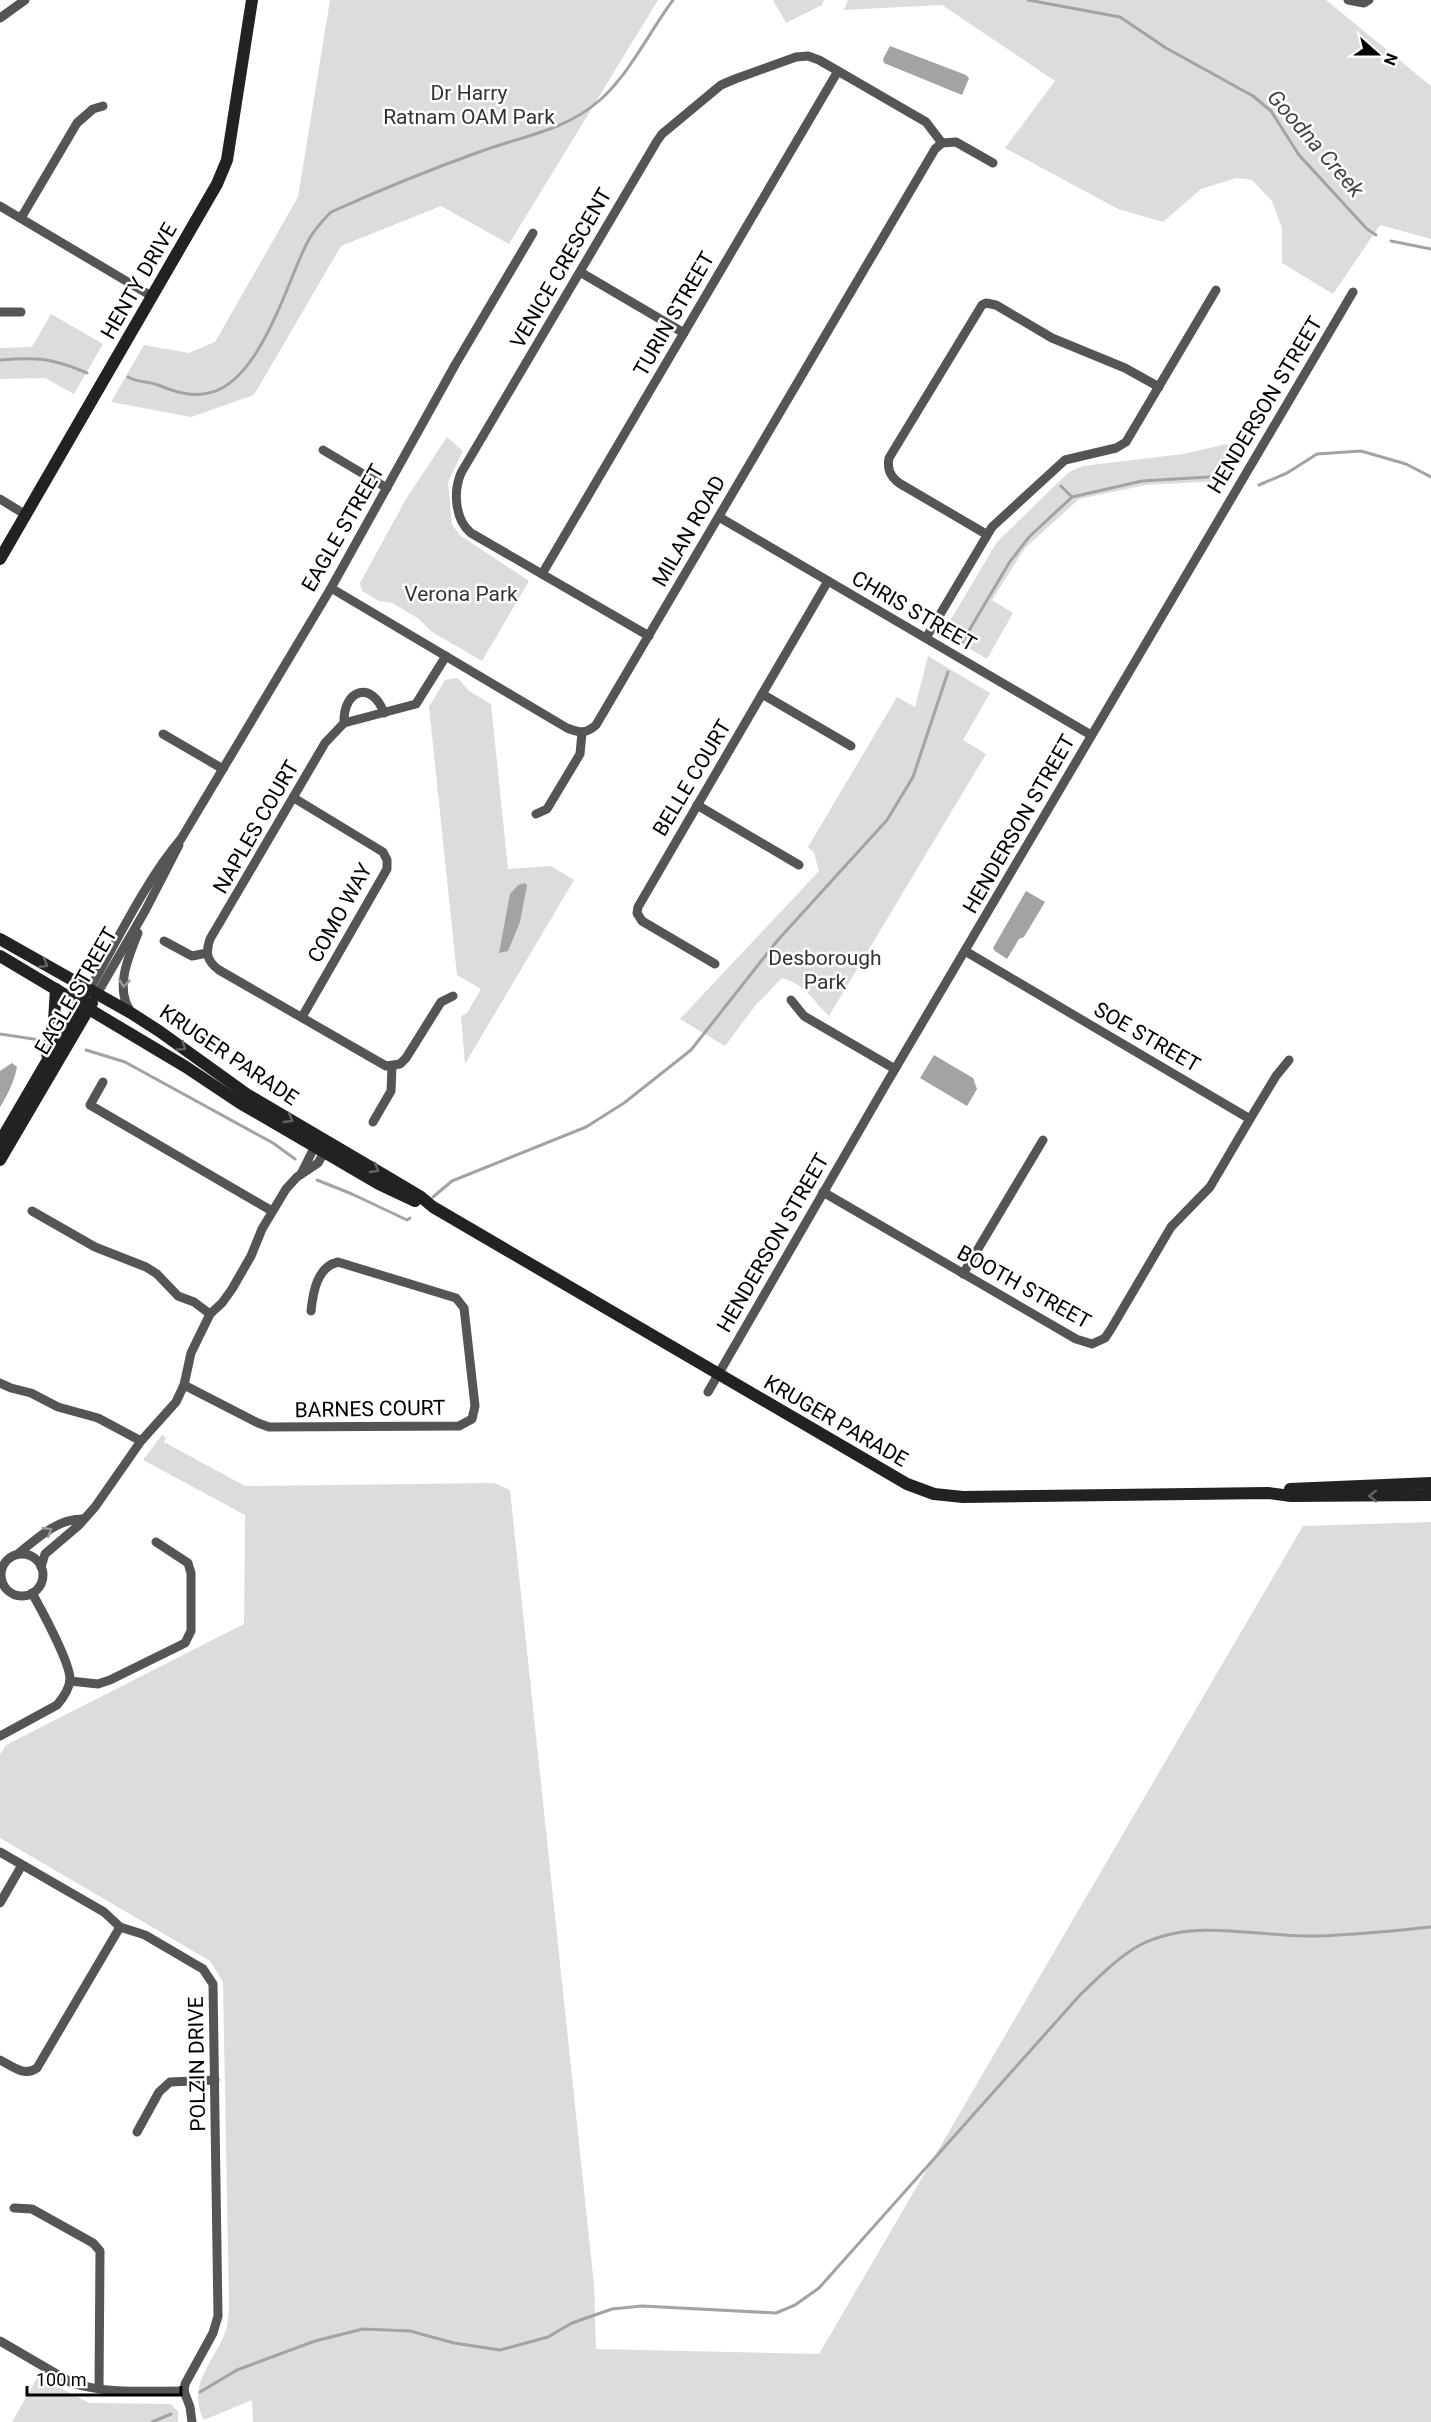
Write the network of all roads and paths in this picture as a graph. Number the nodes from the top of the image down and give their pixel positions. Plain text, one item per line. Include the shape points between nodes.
1 (25, 0) edge
2 (252, 0) edge
3 (1348, 0) edge
4 (1369, 0) edge
5 (0, 18) edge
6 (838, 72) junction
7 (103, 106) dead end
8 (942, 143) junction
9 (993, 163) dead end
10 (0, 206) edge
11 (21, 218) junction
12 (533, 233) dead end
13 (580, 272) junction
14 (1216, 290) dead end
15 (1353, 292) dead end
16 (153, 297) junction
17 (0, 312) edge
18 (21, 312) dead end
19 (684, 333) junction
20 (1159, 387) junction
21 (323, 450) dead end
22 (387, 488) junction
23 (0, 499) edge
24 (26, 515) junction
25 (718, 517) junction
26 (986, 534) junction
27 (0, 559) edge
28 (542, 574) junction
29 (828, 581) junction
30 (331, 588) junction
31 (649, 636) junction
32 (926, 638) junction
33 (446, 656) junction
34 (762, 694) junction
35 (384, 713) junction
36 (344, 723) junction
37 (582, 733) junction
38 (163, 734) dead end
39 (1091, 735) junction
40 (851, 746) dead end
41 (223, 769) junction
42 (294, 798) junction
43 (697, 805) junction
44 (536, 814) dead end
45 (181, 839) junction
46 (799, 865) dead end
47 (146, 911) junction
48 (0, 939) edge
49 (164, 941) dead end
50 (965, 951) junction
51 (207, 953) junction
52 (0, 956) edge
53 (715, 964) dead end
54 (56, 989) junction
55 (93, 992) junction
56 (453, 996) dead end
57 (791, 1000) dead end
58 (84, 1006) junction
59 (131, 1013) junction
60 (302, 1017) junction
61 (1288, 1060) dead end
62 (45, 1064) junction
63 (392, 1066) junction
64 (895, 1069) junction
65 (104, 1082) dead end
66 (1250, 1119) junction
67 (373, 1122) dead end
68 (1043, 1140) dead end
69 (0, 1142) edge
70 (322, 1145) junction
71 (0, 1160) edge
72 (823, 1192) junction
73 (32, 1211) dead end
74 (272, 1211) junction
75 (963, 1274) junction
76 (311, 1311) dead end
77 (210, 1314) junction
78 (718, 1374) junction
79 (0, 1383) edge
80 (184, 1385) junction
81 (708, 1392) dead end
82 (141, 1441) junction
83 (1431, 1483) edge
84 (1268, 1493) junction
85 (1431, 1495) edge
86 (83, 1519) junction
87 (156, 1542) dead end
88 (18, 1554) junction
89 (41, 1567) junction
90 (1, 1570) edge
91 (32, 1593) junction
92 (14, 1594) junction
93 (0, 1597) edge
94 (70, 1681) junction
95 (0, 1736) edge
96 (0, 1852) edge
97 (22, 1864) junction
98 (0, 1903) edge
99 (120, 1927) junction
100 (0, 2060) edge
101 (215, 2080) junction
102 (137, 2132) dead end
103 (14, 2208) dead end
104 (0, 2341) edge
105 (99, 2389) junction
106 (184, 2391) junction
107 (192, 2422) edge

1 - 5 street
2 - 16 street, HENTY DRIVE via 227,160
3 - 4 street
6 - 8 street, VENICE CRESCENT via 926,122
6 - 13 street, VENICE CRESCENT via 814,58 802,56 721,85 662,134
6 - 19 street, TURIN STREET
7 - 11 street via 77,123
8 - 9 street via 956,142
8 - 25 street, MILAN ROAD via 932,153
10 - 11 street
11 - 16 street
12 - 22 street, EAGLE STREET
13 - 19 street
13 - 28 street, VENICE CRESCENT via 461,473 457,488 459,515 465,528
14 - 20 street
15 - 39 street, HENDERSON STREET
16 - 24 street, HENTY DRIVE
17 - 18 street
19 - 28 street, TURIN STREET
20 - 26 street via 1126,442 1059,464
20 - 26 street via 1125,368 1052,338 991,303 982,305 888,465 899,483
21 - 22 street
22 - 30 street, EAGLE STREET
23 - 24 street
24 - 27 street, HENTY DRIVE
25 - 29 street, CHRIS STREET
25 - 31 street, MILAN ROAD
26 - 32 street
28 - 31 street, VENICE CRESCENT
29 - 32 street, CHRIS STREET
29 - 34 street, BELLE COURT
30 - 33 street
30 - 41 street, EAGLE STREET
31 - 37 street, MILAN ROAD via 596,725
32 - 39 street, CHRIS STREET
33 - 35 street via 416,704
33 - 37 street via 567,728
34 - 40 street
34 - 43 street, BELLE COURT
35 - 36 street
35 - 36 street, NAPLES COURT via 374,698 356,693 346,703
36 - 42 street, NAPLES COURT via 325,743
37 - 44 street via 579,754 547,809
38 - 41 street
39 - 50 street, HENDERSON STREET
41 - 45 street, EAGLE STREET
42 - 51 street, NAPLES COURT via 210,939
42 - 60 street, COMO WAY via 383,852 387,869
43 - 46 street
43 - 53 street, BELLE COURT via 640,900 637,913 648,925
45 - 47 street, EAGLE STREET
45 - 55 street, EAGLE STREET via 149,887
47 - 55 street, EAGLE STREET
47 -> 59 street via 128,956 122,987 123,1000
48 -> 55 street, KRUGER PARADE
49 - 51 street via 192,956
50 - 64 street, HENDERSON STREET
50 - 66 street, SOE STREET
51 - 60 street via 213,966
52 - 54 street, KRUGER PARADE
54 - 58 street, KRUGER PARADE
54 - 62 street
55 - 58 street, EAGLE STREET
55 - 59 street, KRUGER PARADE
56 - 63 street via 441,1002 406,1058
57 - 64 street via 804,1016
58 - 62 street, EAGLE STREET
58 - 70 street, KRUGER PARADE
58 - 71 street, EAGLE STREET
59 -> 70 street, KRUGER PARADE
60 - 63 street via 378,1062
61 - 66 street
62 - 69 street, EAGLE STREET
63 - 67 street via 391,1091
64 - 72 street, HENDERSON STREET
65 - 74 street via 90,1106
66 - 75 street, BOOTH STREET via 1215,1179 1171,1227 1111,1329 1098,1342 1084,1343
68 - 75 street
70 - 74 street via 318,1163 286,1189
70 - 78 street, KRUGER PARADE via 421,1197 433,1208
72 - 75 street, BOOTH STREET
72 - 78 street, HENDERSON STREET
73 - 77 street via 95,1246 147,1267 178,1296
74 - 77 street via 232,1289
76 - 80 street, BARNES COURT via 321,1276 327,1267 338,1262 456,1298 464,1308 475,1406 472,1419 459,1426 269,1427
77 - 80 street via 191,1353
78 - 81 street, HENDERSON STREET
78 - 84 street, KRUGER PARADE via 907,1484 934,1494 963,1497
79 - 82 street via 58,1407 98,1418
80 - 82 street via 176,1402
82 - 86 street via 105,1495
83 - 84 street, KRUGER PARADE
85 -> 84 street, KRUGER PARADE via 1292,1497
88 -> 86 street via 59,1524
86 - 89 street via 45,1554
87 - 94 street via 188,1563 188,1637 179,1646 110,1680 98,1684
88 - 89 street via 32,1557
88 - 90 street via 9,1558
89 - 91 street via 41,1582
90 - 92 street via 6,1588
91 - 92 street
91 - 94 street via 66,1663
92 - 93 street
94 - 95 street via 57,1705
96 - 97 street, POLZIN DRIVE
97 - 98 street
97 - 99 street, POLZIN DRIVE via 104,1912
99 - 100 street via 37,2068 25,2072
99 - 101 street, POLZIN DRIVE via 145,1935 203,1969 211,1978 215,1990
101 - 102 street via 170,2082 159,2092
101 - 106 street, POLZIN DRIVE via 218,2316
103 - 105 street via 32,2209 93,2243 100,2251
104 - 105 street via 72,2383
105 - 106 street
106 - 107 street

